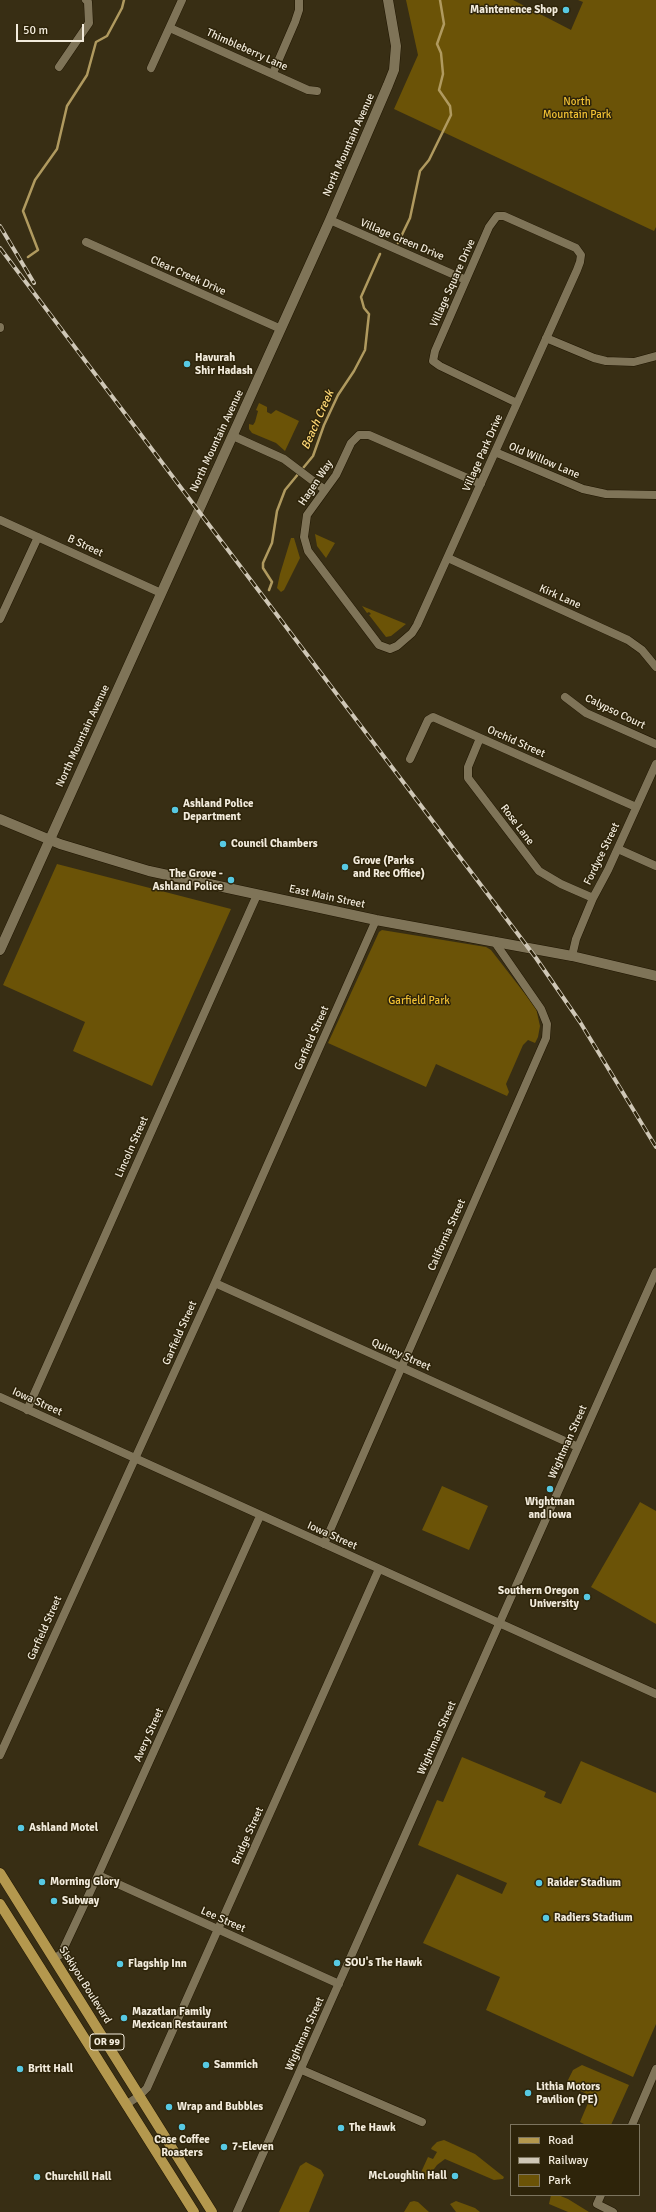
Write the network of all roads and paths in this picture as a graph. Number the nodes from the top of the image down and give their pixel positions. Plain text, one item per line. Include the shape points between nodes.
1 (86, 0) edge
2 (182, 0) edge
3 (299, 0) edge
4 (388, 0) edge
5 (170, 28) junction
6 (59, 66) dead end
7 (150, 68) dead end
8 (272, 73) junction
9 (317, 91) dead end
10 (330, 220) junction
11 (86, 242) dead end
12 (581, 255) joint
13 (466, 280) junction
14 (281, 329) junction
15 (546, 338) junction
16 (656, 356) edge
17 (517, 403) junction
18 (233, 436) junction
19 (495, 452) junction
20 (481, 484) junction
21 (325, 490) junction
22 (656, 495) edge
23 (0, 520) edge
24 (38, 537) junction
25 (448, 558) junction
26 (161, 593) junction
27 (0, 619) edge
28 (390, 649) joint
29 (656, 667) edge
30 (565, 697) dead end
31 (480, 738) junction
32 (656, 744) edge
33 (410, 759) dead end
34 (656, 764) edge
35 (636, 807) junction
36 (0, 819) edge
37 (49, 840) junction
38 (618, 849) junction
39 (656, 866) edge
40 (257, 894) junction
41 (593, 898) junction
42 (376, 920) junction
43 (494, 941) junction
44 (0, 950) edge
45 (572, 956) junction
46 (656, 976) edge
47 (656, 1272) edge
48 (215, 1283) junction
49 (402, 1367) junction
50 (0, 1398) edge
51 (27, 1410) junction
52 (578, 1447) junction
53 (135, 1458) junction
54 (260, 1516) junction
55 (324, 1544) junction
56 (379, 1569) junction
57 (500, 1623) junction
58 (656, 1694) edge
59 (0, 1755) edge
60 (0, 1874) edge
61 (98, 1876) junction
62 (0, 1904) edge
63 (219, 1930) junction
64 (54, 1959) junction
65 (339, 1984) junction
66 (656, 2069) edge
67 (302, 2070) junction
68 (139, 2096) junction
69 (127, 2104) junction
70 (422, 2122) dead end
71 (632, 2124) edge
72 (601, 2196) edge
73 (194, 2212) edge
74 (212, 2212) edge
75 (237, 2212) edge
76 (613, 2212) edge

1 - 6 street via 89,23
2 - 5 street
3 - 8 street via 295,22
4 - 10 street, North Mountain Avenue via 396,46 394,70
5 - 7 street
5 - 8 street, Thimbleberry Lane
8 - 9 street, Thimbleberry Lane
10 - 13 street, Village Green Drive
10 - 14 street, North Mountain Avenue
11 - 14 street, Clear Creek Drive
12 - 13 street, Village Square Drive via 576,248 504,216 497,216 491,222
12 - 15 street, Village Park Drive
13 - 17 street, Village Square Drive via 433,360 440,366
14 - 18 street, North Mountain Avenue
15 - 16 street via 606,361 634,362
15 - 17 street, Village Park Drive
17 - 19 street, Village Park Drive
18 - 21 street via 289,462
18 - 26 street, North Mountain Avenue
19 - 20 street, Village Park Drive
19 - 22 street, Old Willow Lane via 583,489 606,494
20 - 21 street, Hagen Way via 364,434 358,435 351,443 339,470
20 - 25 street, Village Park Drive
21 - 28 street, Hagen Way via 311,509 305,523 304,537 308,551 379,645
23 - 24 street, B Street
24 - 26 street, B Street
24 - 27 street
25 - 28 street, Village Park Drive via 415,630
25 - 29 street, Kirk Lane via 628,640 642,650
26 - 37 street, North Mountain Avenue
30 - 32 street, Calypso Court via 586,713
31 - 33 street, Orchid Street via 431,717
31 - 35 street, Orchid Street
31 - 41 street, Rose Lane via 468,767 468,778 539,871 560,884
34 - 35 street, Fordyce Street
35 - 38 street, Fordyce Street
36 - 37 street, East Main Street
37 - 40 street, East Main Street via 149,871
37 - 44 street, North Mountain Avenue
38 - 39 street
38 - 41 street, Fordyce Street
40 - 42 street, East Main Street
40 - 51 street, Lincoln Street
41 - 45 street, Fordyce Street via 576,939
42 - 43 street, East Main Street
42 - 48 street, Garfield Street
43 - 45 street, East Main Street
43 - 49 street, California Street via 541,1009 547,1024 546,1038
45 - 46 street, East Main Street
47 - 52 street, Wightman Street
48 - 49 street, Quincy Street
48 - 53 street, Garfield Street
49 - 52 street, Quincy Street
49 - 55 street, California Street
50 - 51 street, Iowa Street
51 - 53 street, Iowa Street
52 - 57 street, Wightman Street
53 - 54 street, Iowa Street
53 - 59 street, Garfield Street
54 - 55 street, Iowa Street
54 - 61 street, Avery Street
55 - 56 street, Iowa Street
56 - 57 street, Iowa Street
56 - 63 street, Bridge Street
57 - 58 street, Iowa Street
57 - 65 street, Wightman Street
60 - 64 main road, Siskiyou Boulevard / OR 99
61 - 63 street, Lee Street
61 - 64 street, Avery Street via 61,1954
62 - 69 main road, OR 99
63 - 65 street, Lee Street
63 - 68 street, Bridge Street via 147,2088
64 - 68 main road, Siskiyou Boulevard / OR 99
65 - 67 street, Wightman Street
66 - 71 street
67 - 70 street
67 - 75 street, Wightman Street
68 - 69 street, Bridge Street
68 - 74 main road, Siskiyou Boulevard / OR 99
69 - 73 main road, OR 99
72 - 76 street via 597,2204

